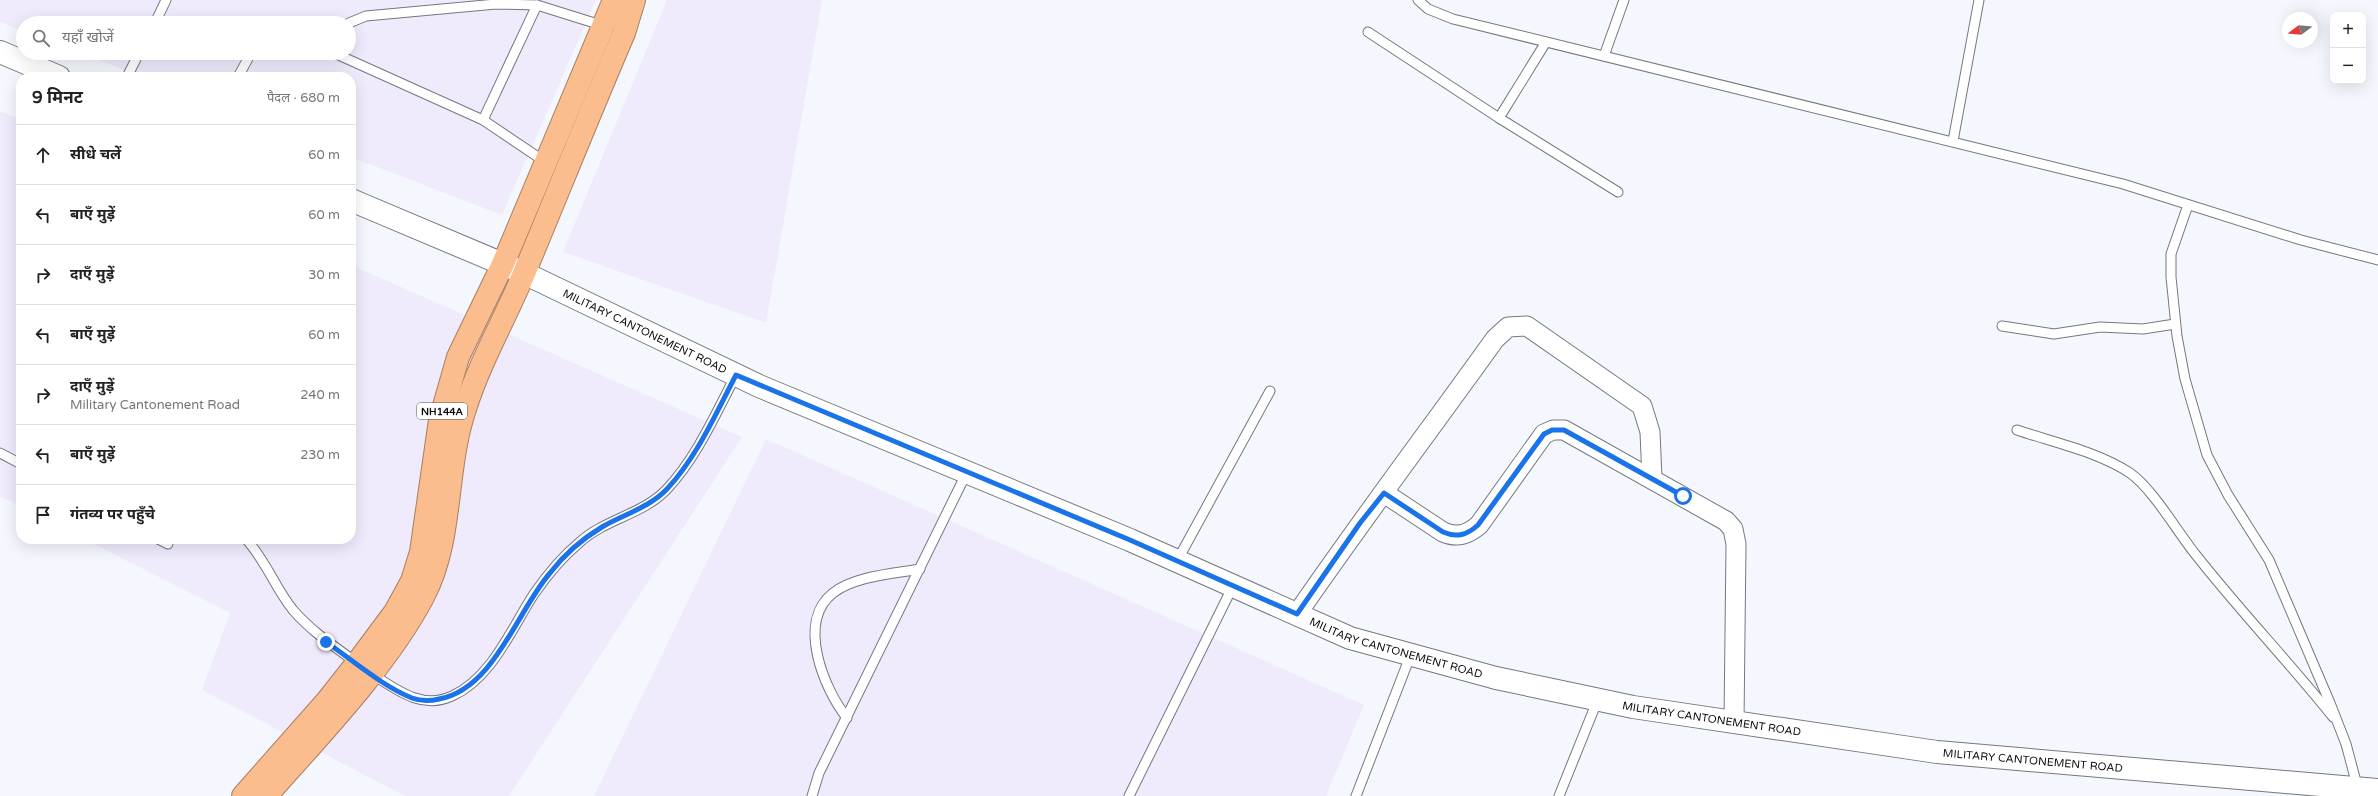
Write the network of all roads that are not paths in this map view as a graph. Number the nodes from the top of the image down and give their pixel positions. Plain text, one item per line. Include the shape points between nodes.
1 (166, 0) edge
2 (614, 0) edge
3 (634, 0) edge
4 (1418, 0) edge
5 (1624, 0) edge
6 (1979, 0) edge
7 (537, 5) junction
8 (158, 16) edge
9 (356, 20) edge
10 (614, 29) junction
11 (1368, 32) dead end
12 (1546, 42) junction
13 (0, 52) edge
14 (1604, 56) junction
15 (16, 59) edge
16 (19, 60) edge
17 (136, 60) edge
18 (247, 60) edge
19 (350, 60) edge
20 (47, 72) edge
21 (130, 72) edge
22 (241, 72) edge
23 (1499, 118) junction
24 (483, 120) junction
25 (1953, 141) junction
26 (546, 162) junction
27 (564, 175) junction
28 (1618, 192) dead end
29 (356, 202) edge
30 (2188, 205) junction
31 (2378, 260) edge
32 (503, 264) junction
33 (524, 273) junction
34 (2176, 324) junction
35 (2002, 326) dead end
36 (736, 375) junction
37 (1270, 390) dead end
38 (2017, 430) dead end
39 (0, 452) edge
40 (16, 461) edge
41 (967, 472) junction
42 (1652, 478) junction
43 (1384, 493) junction
44 (250, 544) edge
45 (1177, 561) junction
46 (920, 569) junction
47 (1233, 586) junction
48 (1297, 614) junction
49 (1410, 654) junction
50 (364, 668) junction
51 (1598, 699) junction
52 (847, 718) junction
53 (1734, 722) junction
54 (2338, 723) junction
55 (2364, 791) edge
56 (243, 796) edge
57 (266, 796) edge
58 (812, 796) edge
59 (1129, 796) edge
60 (1356, 796) edge
61 (1559, 796) edge

1 - 8 lane
2 - 10 highway, NH144A
3 - 10 highway, NH144A
4 - 12 lane via 1428,9 1454,19
5 - 14 lane
6 - 25 lane
7 - 9 lane via 496,4 366,16
7 - 10 lane
7 - 24 lane
10 - 26 highway, NH144A
10 - 27 highway, NH144A
11 - 23 lane
12 - 14 lane
12 - 23 lane
13 - 15 street
14 - 25 lane
16 - 20 street
17 - 21 lane
18 - 22 lane
19 - 24 lane
23 - 28 lane
24 - 26 lane
25 - 30 lane via 2123,184
26 - 27 lane
26 - 32 highway, NH144A
27 - 33 highway, NH144A
29 - 32 street, MILITARY CANTONEMENT ROAD
30 - 31 lane via 2345,253
30 - 34 lane via 2171,254
32 - 33 street, MILITARY CANTONEMENT ROAD
32 - 50 highway, NH144A via 458,357 448,388 440,420 421,552 412,581
33 - 36 street, MILITARY CANTONEMENT ROAD
33 - 50 highway, NH144A via 475,380 464,411 456,444 446,525 438,561 422,597
34 - 35 lane via 2149,328 2100,328 2054,334
34 - 54 lane via 2185,379 2207,455 2269,560
36 - 41 street, MILITARY CANTONEMENT ROAD
36 - 50 lane via 692,454 667,490 628,516 603,527 581,541 549,573 484,674 452,696 426,700 414,699
37 - 45 lane
38 - 54 lane via 2092,456 2131,474
39 - 40 lane
41 - 45 street, MILITARY CANTONEMENT ROAD
41 - 46 lane
42 - 43 street via 1564,430 1557,429 1544,434 1471,532 1452,536 1443,532
42 - 43 street via 1650,432 1642,406 1527,326 1520,325 1508,328 1495,339
42 - 53 street via 1726,520 1735,534
43 - 48 street
44 - 50 lane via 266,563 280,591 294,610 326,642
45 - 47 street, MILITARY CANTONEMENT ROAD
46 - 52 lane
46 - 52 lane via 845,586 832,594 823,604 816,629 819,662 834,701
47 - 48 street, MILITARY CANTONEMENT ROAD
47 - 59 lane
48 - 49 street, MILITARY CANTONEMENT ROAD via 1350,638
49 - 51 street, MILITARY CANTONEMENT ROAD via 1496,678
49 - 60 lane
50 - 56 highway, NH144A via 327,701
50 - 57 highway, NH144A via 337,715
51 - 53 street, MILITARY CANTONEMENT ROAD via 1633,707
51 - 61 lane
52 - 58 lane via 819,773
53 - 55 street, MILITARY CANTONEMENT ROAD via 1937,752
54 - 55 lane

